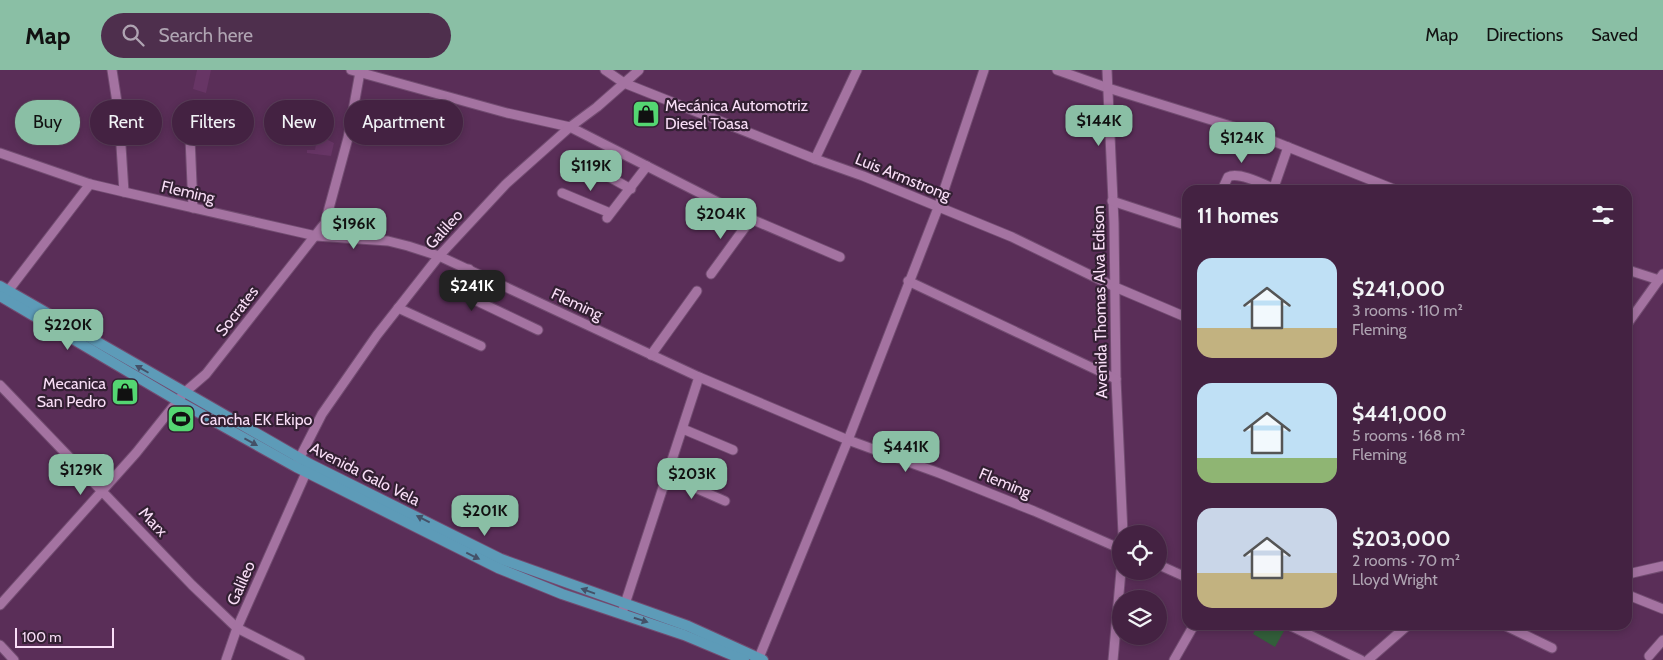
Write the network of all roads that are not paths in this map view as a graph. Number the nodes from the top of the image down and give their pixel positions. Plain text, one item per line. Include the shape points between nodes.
1 (112, 70) edge
2 (605, 70) edge
3 (638, 70) edge
4 (857, 70) edge
5 (984, 70) edge
6 (1057, 70) edge
7 (1107, 70) edge
8 (355, 71) edge
9 (624, 83) junction
10 (1108, 88) junction
11 (570, 127) junction
12 (190, 145) edge
13 (1288, 147) junction
14 (0, 153) edge
15 (815, 159) junction
16 (647, 166) junction
17 (591, 167) dead end
18 (90, 184) junction
19 (1224, 185) edge
20 (1262, 185) edge
21 (1277, 185) edge
22 (1383, 185) edge
23 (631, 189) junction
24 (124, 192) junction
25 (562, 193) dead end
26 (1112, 201) junction
27 (193, 208) junction
28 (938, 208) junction
29 (751, 219) junction
30 (1182, 224) edge
31 (316, 236) junction
32 (439, 256) junction
33 (840, 257) dead end
34 (469, 269) junction
35 (1632, 271) edge
36 (711, 274) dead end
37 (1661, 277) edge
38 (908, 281) junction
39 (1115, 287) junction
40 (3, 291) edge
41 (697, 291) dead end
42 (398, 308) junction
43 (1182, 315) edge
44 (1632, 317) edge
45 (538, 330) dead end
46 (481, 346) dead end
47 (651, 355) junction
48 (699, 378) junction
49 (1116, 379) junction
50 (0, 385) edge
51 (181, 397) junction
52 (683, 428) junction
53 (848, 440) junction
54 (733, 450) dead end
55 (298, 462) junction
56 (308, 468) junction
57 (668, 476) junction
58 (102, 490) junction
59 (725, 501) dead end
60 (404, 510) junction
61 (399, 520) junction
62 (1123, 525) edge
63 (1112, 545) edge
64 (499, 563) junction
65 (1663, 566) edge
66 (1167, 569) edge
67 (1632, 573) edge
68 (1182, 575) edge
69 (1120, 580) edge
70 (1632, 597) edge
71 (0, 605) edge
72 (623, 609) junction
73 (1663, 609) edge
74 (237, 628) junction
75 (1191, 630) edge
76 (1299, 630) edge
77 (1402, 630) edge
78 (1514, 630) edge
79 (1663, 640) edge
80 (0, 645) edge
81 (1552, 648) dead end
82 (1649, 656) dead end
83 (760, 659) edge
84 (14, 660) edge
85 (226, 660) edge
86 (300, 660) edge
87 (744, 660) edge
88 (1113, 660) edge
89 (1174, 660) edge
90 (1361, 660) edge
91 (1368, 660) edge

1 - 24 street via 119,115
2 - 9 street, Luis Armstrong
3 - 9 street, Galileo
4 - 15 street
5 - 28 street
6 - 10 street
7 - 10 street, Avenida Thomas Alva Edison
8 - 11 street
8 - 31 street, Socrates via 348,138 325,223
9 - 11 street, Galileo
9 - 15 street, Luis Armstrong
10 - 13 street
10 - 26 street, Avenida Thomas Alva Edison
11 - 16 street
11 - 32 street, Galileo via 506,184
12 - 27 street
13 - 21 street
13 - 22 street
14 - 18 street, Fleming
15 - 28 street, Luis Armstrong
16 - 23 street
16 - 29 street
17 - 23 street
18 - 24 street, Fleming
18 - 40 street
19 - 20 street via 1232,174
23 - 25 street via 609,216
24 - 27 street, Fleming
26 - 30 street
26 - 39 street, Avenida Thomas Alva Edison
27 - 31 street, Fleming
28 - 38 street
28 - 39 street, Luis Armstrong via 1012,237
29 - 33 street
29 - 36 street
31 - 32 street, Fleming via 388,241
31 - 51 street, Socrates via 206,374
32 - 34 street, Fleming
32 - 42 street, Galileo
34 - 45 street via 458,292
34 - 47 street, Fleming
35 - 37 street
37 - 44 street
38 - 49 street
38 - 53 street
39 - 43 street, Luis Armstrong
39 - 49 street, Avenida Thomas Alva Edison
40 - 51 main road, Avenida Galo Vela
41 - 47 street
42 - 46 street
42 - 55 street, Galileo via 322,414
47 - 48 street, Fleming
48 - 52 street
48 - 53 street, Fleming
49 - 62 street, Avenida Thomas Alva Edison
50 - 58 street, Marx
51 - 55 main road, Avenida Galo Vela
51 - 58 street, Socrates
52 - 54 street
52 - 57 street
53 - 63 street, Fleming via 940,473
53 - 83 street
55 - 56 main road, Avenida Galo Vela
56 - 60 main road, Avenida Galo Vela
56 - 61 main road, Avenida Galo Vela
56 - 74 street, Galileo
57 - 59 street
57 - 72 street
58 - 71 street, Socrates
58 - 74 street, Marx via 192,586
60 - 61 main road
64 -> 60 main road, Avenida Galo Vela
61 -> 64 main road, Avenida Galo Vela
64 - 72 main road, Avenida Galo Vela via 562,594
65 - 67 street
66 - 68 street
69 - 88 street
70 - 73 street
72 - 83 main road, Avenida Galo Vela via 688,626
72 -> 87 main road, Avenida Galo Vela
74 - 85 street, Galileo
74 - 86 street, Marx
75 - 89 street
76 - 90 street
77 - 91 street
78 - 81 street
79 - 82 street
80 - 84 street

